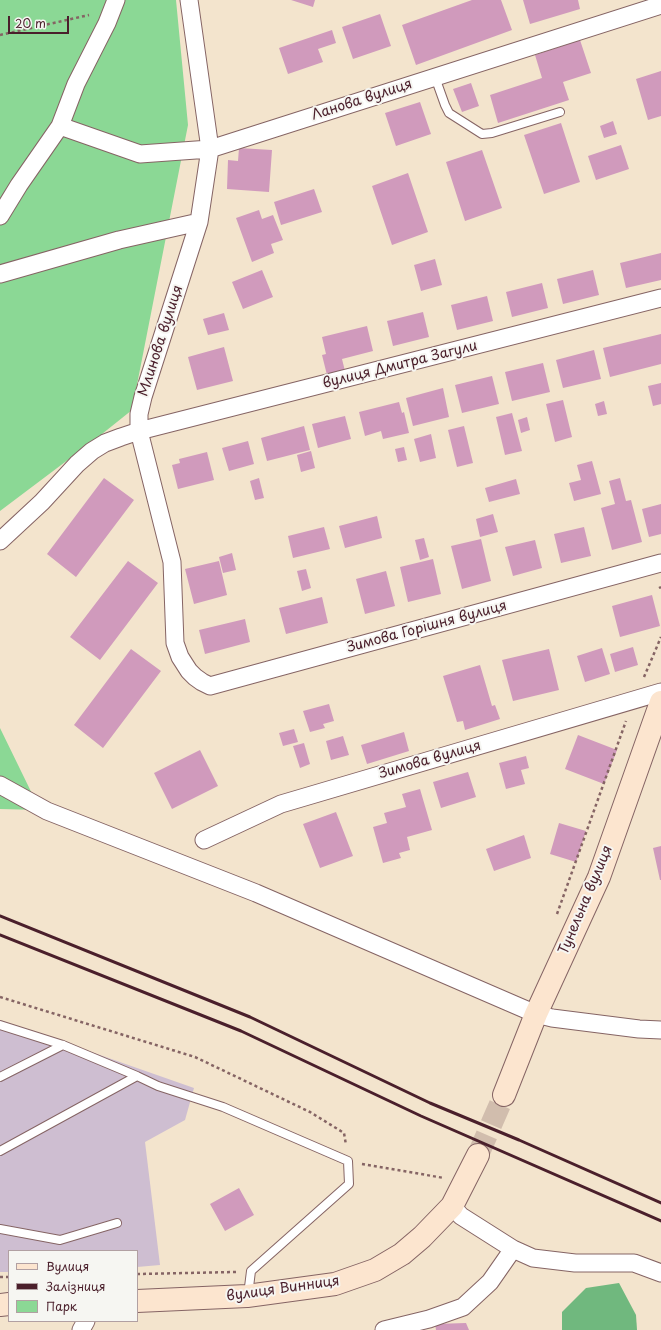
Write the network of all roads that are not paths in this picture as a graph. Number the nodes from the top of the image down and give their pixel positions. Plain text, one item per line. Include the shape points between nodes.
1 (189, 0) edge
2 (114, 5) edge
3 (661, 5) edge
4 (435, 77) junction
5 (560, 112) dead end
6 (60, 126) junction
7 (210, 149) junction
8 (0, 216) edge
9 (199, 222) junction
10 (0, 274) edge
11 (661, 298) edge
12 (139, 431) junction
13 (0, 541) edge
14 (661, 563) edge
15 (194, 677) joint
16 (661, 692) edge
17 (661, 702) edge
18 (0, 785) edge
19 (204, 840) dead end
20 (536, 1014) junction
21 (0, 1025) edge
22 (661, 1030) edge
23 (62, 1045) junction
24 (137, 1076) junction
25 (0, 1077) edge
26 (504, 1095) tunnel mouth
27 (0, 1151) edge
28 (478, 1155) tunnel mouth
29 (452, 1206) junction
30 (117, 1222) dead end
31 (0, 1229) edge
32 (513, 1249) junction
33 (661, 1273) edge
34 (248, 1296) junction
35 (138, 1301) edge
36 (384, 1330) edge

1 - 7 street, Млинова вулиця
2 - 6 street via 76,84
3 - 4 street, Ланова вулиця
4 - 5 lane via 449,113 482,134
4 - 7 street, Ланова вулиця
6 - 7 street, Ланова вулиця via 140,154
6 - 8 street
7 - 9 street, Млинова вулиця
9 - 10 street via 119,240
9 - 12 street, Млинова вулиця via 143,397
11 - 12 street, вулиця Дмитра Загули
12 - 13 street via 105,443 92,451
12 - 15 street, Млинова вулиця via 172,562 175,643 184,664
14 - 15 street, Зимова Горішня вулиця via 210,686
16 - 19 street, Зимова вулиця via 281,804
17 - 20 main road, Тунельна вулиця via 599,877
18 - 20 street via 47,811 256,893
20 - 22 street
20 - 26 main road, Тунельна вулиця
21 - 23 lane
23 - 24 lane
23 - 25 lane
24 - 27 lane
24 - 34 lane via 158,1086 223,1107 348,1161 349,1184 251,1271
28 - 29 main road
29 - 32 street via 461,1216
29 - 34 main road, вулиця Винниця via 402,1254 375,1270 335,1284
30 - 31 lane via 60,1240
32 - 33 street via 533,1258 575,1263 634,1263
32 - 36 street via 490,1282 463,1307
34 - 35 main road, вулиця Винниця

